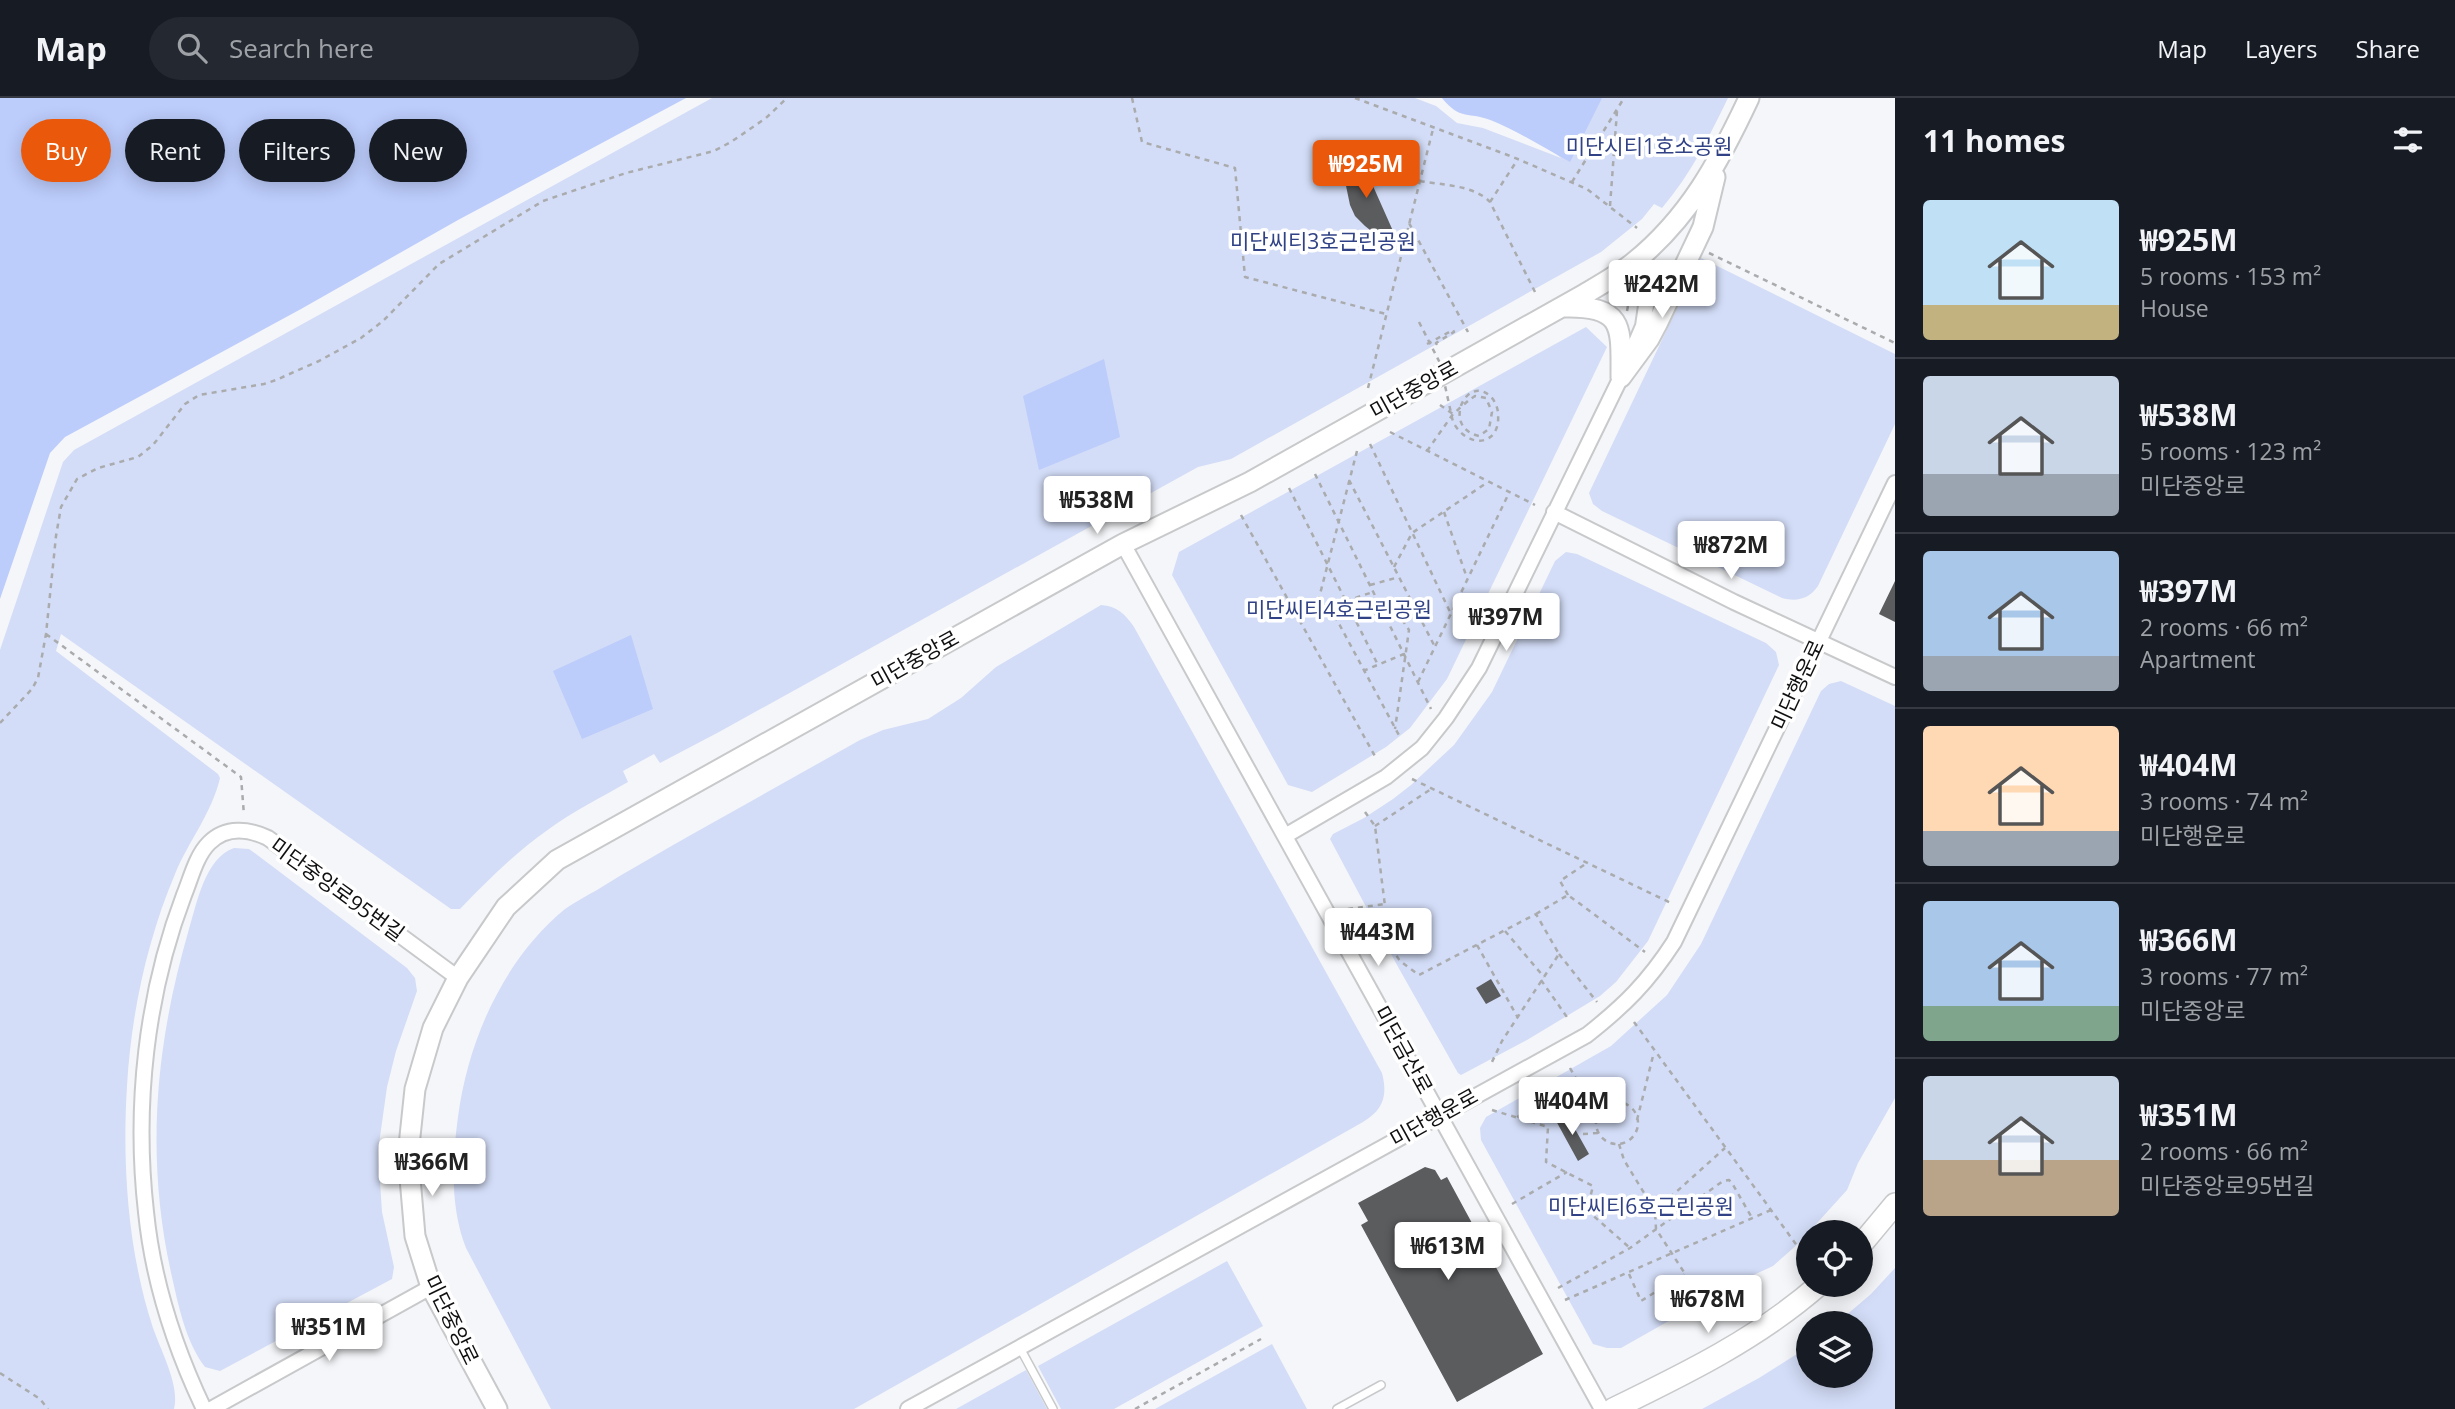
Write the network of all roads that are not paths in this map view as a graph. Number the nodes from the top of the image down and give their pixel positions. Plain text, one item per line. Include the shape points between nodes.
1 (1749, 98) edge
2 (1720, 159) junction
3 (1632, 264) junction
4 (1562, 307) junction
5 (1621, 377) junction
6 (1895, 484) edge
7 (1554, 512) junction
8 (1123, 544) junction
9 (1818, 642) junction
10 (1895, 677) edge
11 (1285, 836) junction
12 (458, 978) junction
13 (1439, 1116) junction
14 (1895, 1204) edge
15 (1873, 1230) edge
16 (431, 1287) junction
17 (1803, 1297) edge
18 (1019, 1347) junction
19 (1381, 1385) dead end
20 (204, 1409) edge
21 (211, 1409) edge
22 (497, 1409) edge
23 (908, 1409) edge
24 (1053, 1409) edge
25 (1337, 1409) edge
26 (1602, 1409) edge
27 (1613, 1409) edge

1 - 2 street, 미단중앙로
2 - 3 street, 미단중앙로 via 1669,230
2 - 5 street via 1703,227 1653,330
3 - 4 street, 미단중앙로
3 - 5 street via 1646,287 1646,313
4 - 5 street via 1585,306 1613,319 1621,335
4 - 8 street, 미단중앙로 via 1250,482
5 - 7 street
6 - 9 street, 미단행운로
7 - 9 street
7 - 11 street via 1479,668 1447,719 1422,748 1386,777
8 - 11 street, 미단금산로
8 - 12 street, 미단중앙로 via 557,860 506,907
9 - 10 street
9 - 13 street, 미단행운로 via 1693,905 1653,975 1622,1008 1587,1035
11 - 13 street, 미단금산로
12 - 16 street, 미단중앙로 via 433,1028 415,1089 408,1155 415,1236
12 - 20 street, 미단중앙로95번길 via 256,833 234,831 216,838 196,863 160,970 144,1070 141,1142 145,1212 158,1285 176,1346
13 - 18 street, 미단행운로
13 - 26 street, 미단금산로
14 - 15 main road
16 - 21 street
16 - 22 street, 미단중앙로
17 - 27 main road via 1765,1327
18 - 23 street, 미단행운로
18 - 24 lane
19 - 25 lane

